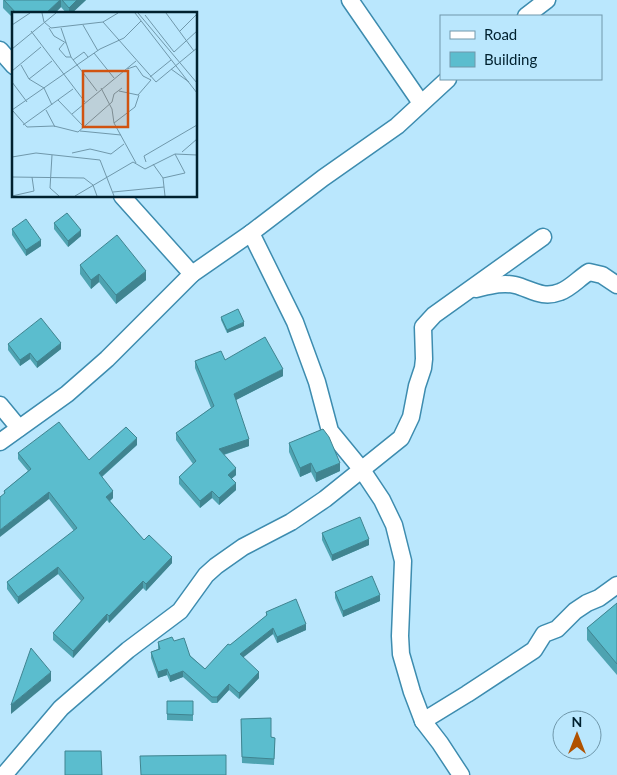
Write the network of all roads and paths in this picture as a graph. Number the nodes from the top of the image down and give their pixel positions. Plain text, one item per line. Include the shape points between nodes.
1 (350, 0) edge
2 (547, 0) edge
3 (527, 15) edge
4 (0, 50) edge
5 (12, 64) edge
6 (447, 80) edge
7 (421, 103) junction
8 (124, 198) edge
9 (252, 233) junction
10 (543, 237) dead end
11 (192, 274) junction
12 (617, 285) edge
13 (470, 290) junction
14 (0, 405) edge
15 (19, 428) junction
16 (0, 442) edge
17 (362, 470) junction
18 (617, 585) edge
19 (423, 721) junction
20 (0, 771) edge
21 (4, 775) edge
22 (461, 775) edge

1 - 7 street
2 - 3 street
4 - 5 street
6 - 7 street
7 - 9 street via 397,126
8 - 11 street
9 - 11 street
9 - 17 street via 294,322 317,382 330,431
10 - 13 street
11 - 15 street via 107,359 67,394
12 - 13 street via 602,275 589,272 560,292 547,295 501,284
13 - 17 street via 434,314 423,327 423,368 411,417 400,438
14 - 15 street
15 - 16 street
17 - 19 street via 382,500 399,543 403,561 400,654
17 - 21 street via 290,522 243,547 216,566 180,611 128,650 61,708
18 - 19 street via 575,611 557,629 544,634 534,650
19 - 22 street
20 - 21 street

